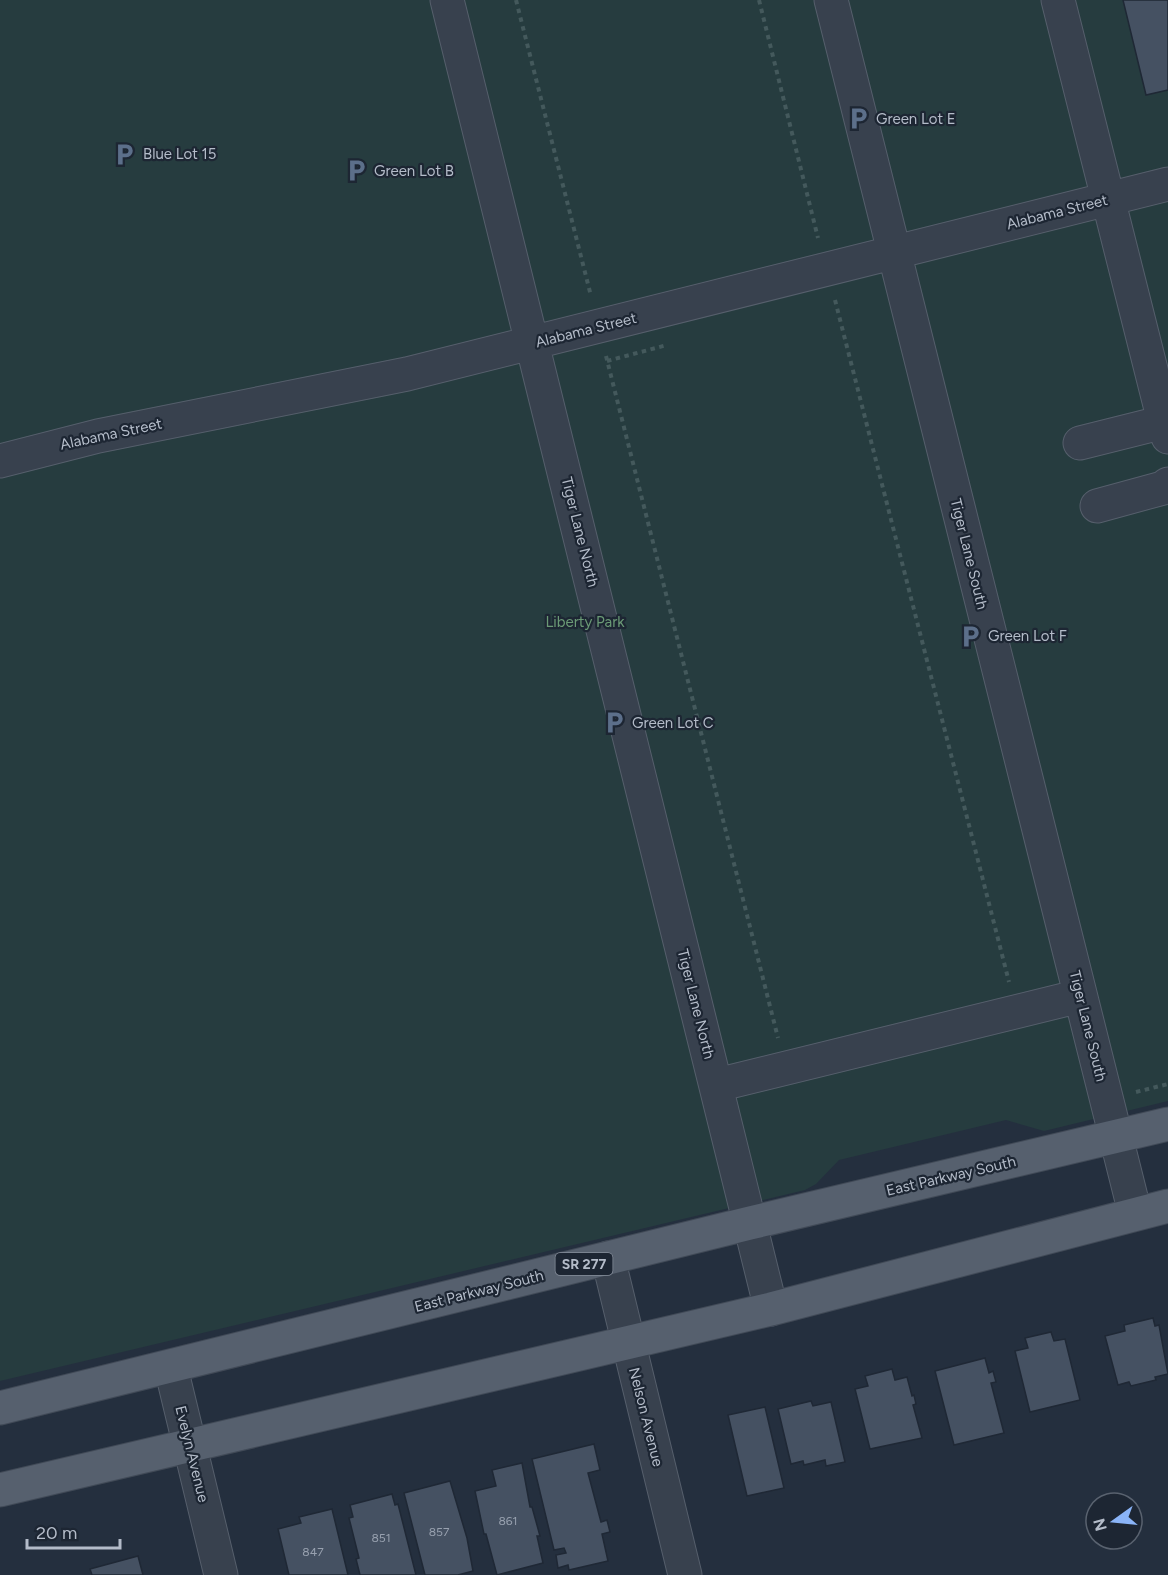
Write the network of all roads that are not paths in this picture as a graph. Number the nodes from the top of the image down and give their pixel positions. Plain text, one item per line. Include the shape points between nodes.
1 (447, 0) edge
2 (831, 0) edge
3 (1058, 0) edge
4 (1168, 184) edge
5 (1107, 200) junction
6 (893, 253) junction
7 (533, 343) junction
8 (1166, 429) edge
9 (1080, 443) dead end
10 (0, 461) edge
11 (1168, 484) edge
12 (1097, 506) dead end
13 (1080, 996) junction
14 (717, 1085) junction
15 (1168, 1124) edge
16 (1116, 1137) junction
17 (1168, 1206) edge
18 (1135, 1213) junction
19 (750, 1223) junction
20 (608, 1258) junction
21 (771, 1309) junction
22 (628, 1343) junction
23 (171, 1368) junction
24 (0, 1408) edge
25 (190, 1446) junction
26 (0, 1490) edge
27 (221, 1575) edge
28 (685, 1575) edge

1 - 7 street, Tiger Lane North
2 - 6 street, Tiger Lane South
3 - 5 street
4 - 5 street, Alabama Street
5 - 6 street, Alabama Street
5 - 8 street
6 - 7 street, Alabama Street
6 - 13 street, Tiger Lane South
7 - 10 street, Alabama Street via 407,375 98,436
7 - 14 street, Tiger Lane North
8 - 9 street
11 - 12 street
13 - 14 street
13 - 16 street, Tiger Lane South
14 - 19 street, Tiger Lane North
15 - 16 main road, East Parkway South / SR 277
16 - 18 street, Tiger Lane South
16 - 19 main road, East Parkway South / SR 277
17 - 18 main road
18 - 21 main road
19 - 20 main road, East Parkway South / SR 277
19 - 21 street, Tiger Lane North
20 - 22 street, Nelson Avenue
20 - 23 main road, East Parkway South / SR 277
21 - 22 main road
22 - 25 main road
22 - 28 street, Nelson Avenue
23 - 24 main road, East Parkway South / SR 277
23 - 25 street, Evelyn Avenue
25 - 26 main road
25 - 27 street, Evelyn Avenue

